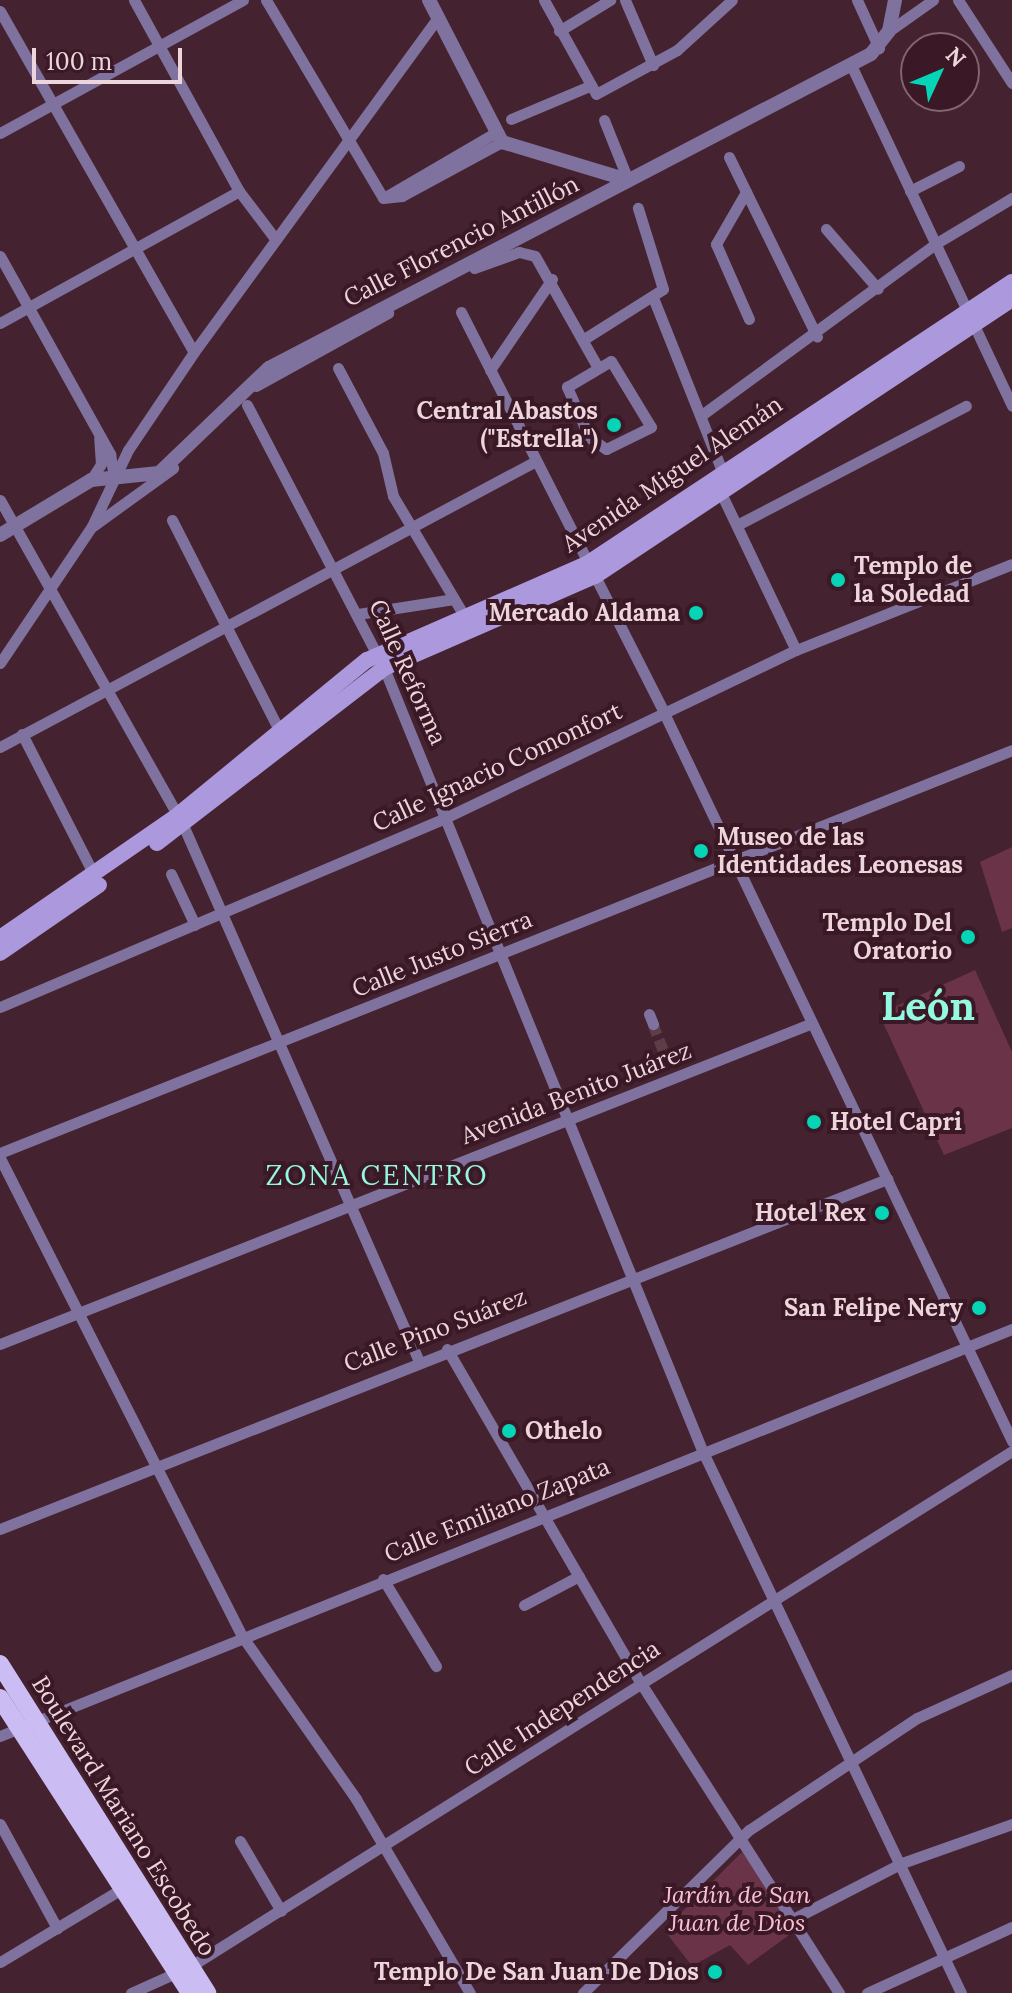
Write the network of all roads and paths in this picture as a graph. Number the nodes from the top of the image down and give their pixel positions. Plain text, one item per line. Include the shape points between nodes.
1 (134, 0) edge
2 (243, 0) edge
3 (266, 0) edge
4 (429, 0) edge
5 (544, 0) edge
6 (610, 0) edge
7 (625, 0) edge
8 (732, 0) edge
9 (857, 0) edge
10 (895, 0) edge
11 (933, 0) edge
12 (964, 2) edge
13 (0, 11) edge
14 (438, 18) junction
15 (559, 31) junction
16 (889, 31) junction
17 (160, 46) junction
18 (879, 48) junction
19 (653, 65) junction
20 (851, 65) junction
21 (1012, 83) edge
22 (590, 91) junction
23 (52, 105) junction
24 (511, 119) dead end
25 (604, 120) dead end
26 (0, 133) edge
27 (499, 137) junction
28 (347, 143) junction
29 (729, 157) dead end
30 (959, 166) dead end
31 (628, 180) junction
32 (239, 191) junction
33 (910, 191) junction
34 (746, 192) junction
35 (1012, 198) edge
36 (638, 208) dead end
37 (826, 229) dead end
38 (276, 240) junction
39 (935, 244) junction
40 (134, 250) junction
41 (0, 256) edge
42 (552, 279) junction
43 (1012, 282) edge
44 (878, 289) junction
45 (1012, 299) edge
46 (654, 300) junction
47 (28, 308) junction
48 (461, 312) dead end
49 (968, 316) junction
50 (749, 319) dead end
51 (0, 323) edge
52 (817, 337) junction
53 (584, 339) junction
54 (194, 352) junction
55 (597, 366) junction
56 (338, 368) dead end
57 (490, 370) junction
58 (247, 405) dead end
59 (966, 406) dead end
60 (1012, 406) edge
61 (703, 414) junction
62 (99, 438) junction
63 (532, 463) junction
64 (114, 477) junction
65 (91, 480) junction
66 (724, 483) junction
67 (0, 500) edge
68 (172, 520) dead end
69 (737, 525) junction
70 (15, 526) junction
71 (92, 526) junction
72 (411, 526) junction
73 (0, 535) edge
74 (1012, 564) edge
75 (335, 565) junction
76 (591, 570) junction
77 (52, 588) junction
78 (454, 599) junction
79 (358, 614) junction
80 (463, 614) junction
81 (225, 625) junction
82 (796, 650) junction
83 (381, 661) junction
84 (0, 663) edge
85 (110, 687) junction
86 (664, 713) junction
87 (280, 732) junction
88 (22, 734) junction
89 (0, 747) edge
90 (1012, 750) edge
91 (447, 817) junction
92 (180, 820) junction
93 (734, 862) junction
94 (171, 874) dead end
95 (94, 875) junction
96 (222, 913) junction
97 (195, 925) junction
98 (0, 938) edge
99 (0, 953) edge
100 (500, 955) junction
101 (0, 1007) edge
102 (810, 1024) junction
103 (279, 1042) junction
104 (567, 1120) junction
105 (0, 1156) edge
106 (887, 1179) junction
107 (351, 1204) junction
108 (636, 1278) junction
109 (74, 1313) junction
110 (1012, 1329) edge
111 (0, 1344) edge
112 (967, 1348) junction
113 (447, 1349) junction
114 (418, 1359) junction
115 (1012, 1441) edge
116 (702, 1450) junction
117 (1012, 1451) edge
118 (154, 1465) junction
119 (544, 1515) junction
120 (0, 1529) edge
121 (579, 1576) junction
122 (383, 1579) junction
123 (769, 1599) junction
124 (524, 1605) dead end
125 (242, 1636) junction
126 (0, 1664) edge
127 (436, 1666) dead end
128 (1012, 1675) edge
129 (642, 1685) junction
130 (0, 1698) edge
131 (28, 1726) junction
132 (0, 1736) edge
133 (850, 1761) junction
134 (0, 1824) edge
135 (1012, 1824) edge
136 (740, 1837) junction
137 (240, 1841) dead end
138 (385, 1847) junction
139 (902, 1863) junction
140 (125, 1887) junction
141 (281, 1911) junction
142 (795, 1918) junction
143 (1012, 1927) edge
144 (57, 1928) junction
145 (945, 1957) junction
146 (0, 1962) edge
147 (185, 1970) junction
148 (131, 1993) edge
149 (190, 1993) edge
150 (207, 1993) edge
151 (470, 1993) edge
152 (583, 1993) edge
153 (839, 1993) edge
154 (867, 1993) edge
155 (961, 1993) edge

1 - 17 street
2 - 17 street
3 - 28 street
4 - 14 street
5 - 15 street
6 - 15 street
7 - 19 street
8 - 19 street
9 - 18 street
10 - 16 street
11 - 16 street
12 - 21 street
13 - 23 street
14 - 27 street
14 - 28 street
15 - 22 street
16 - 18 street
17 - 23 street
17 - 32 street
18 - 20 street, Calle Florencio Antillón
19 - 22 street
20 - 31 street, Calle Florencio Antillón
20 - 33 street
22 - 24 street
23 - 26 street
23 - 40 street
25 - 31 street
27 - 28 street via 402,196 383,198
27 - 31 street
28 - 38 street
29 - 34 street
30 - 33 street
31 - 64 street, Calle Florencio Antillón via 269,368 159,473
32 - 38 street
32 - 40 street
33 - 39 street
34 - 50 street via 716,244
34 - 52 street
35 - 39 street
36 - 46 street via 664,284
37 - 44 street
38 - 54 street
39 - 44 street
39 - 49 street
40 - 47 street
40 - 54 street
41 - 47 street
42 - 53 street, Calle Florencio Antillón
42 - 57 street
42 - 71 street, Calle Florencio Antillón via 535,256 519,252 446,281 254,387 162,479
43 - 49 main road, Avenida Miguel Alemán
44 - 52 street
45 - 49 main road, Avenida Miguel Alemán
46 - 53 street
46 - 61 street
47 - 51 street
47 - 62 street
48 - 57 street
49 - 60 street
49 - 66 main road, Avenida Miguel Alemán
52 - 61 street
53 - 55 street, Calle Florencio Antillón
54 - 64 street
55 - 55 street via 569,383 567,394 589,437 606,449 651,424 617,364
56 - 72 street
57 - 63 street
58 - 75 street, Calle Reforma
59 - 69 street
61 - 66 street
62 - 64 street
62 - 65 street via 101,464
63 - 72 street
63 - 76 street
64 - 65 street, Calle Florencio Antillón
64 - 71 street
65 - 70 street
66 - 69 street
66 - 76 main road, Avenida Miguel Alemán
67 - 70 street
68 - 81 street
69 - 82 street
70 - 73 street
70 - 77 street
71 - 77 street
72 - 75 street
72 - 78 street
74 - 82 street, Calle Ignacio Comonfort
75 - 79 street, Calle Reforma
75 - 81 street
76 - 80 main road, Avenida Miguel Alemán
76 - 83 main road, Avenida Miguel Alemán
76 - 86 street
77 - 84 street
77 - 85 street
78 - 79 street
78 - 80 street
79 - 83 street, Calle Reforma
80 - 83 main road, Avenida Miguel Alemán
81 - 85 street
81 - 87 street
82 - 86 street, Calle Ignacio Comonfort
83 - 87 main road, Avenida Miguel Alemán
83 - 91 street, Calle Reforma
83 - 92 main road, Avenida Miguel Alemán
85 - 88 street
85 - 92 street
86 - 91 street, Calle Ignacio Comonfort
86 - 93 street
87 - 92 main road, Avenida Miguel Alemán
88 - 89 street
88 - 95 street
90 - 93 street, Calle Justo Sierra
91 - 96 street, Calle Ignacio Comonfort
91 - 100 street, Calle Reforma
92 - 95 main road, Avenida Miguel Alemán
92 - 96 street
92 - 99 main road, Avenida Miguel Alemán
93 - 100 street, Calle Justo Sierra
93 - 102 street
94 - 97 street
95 - 98 main road, Avenida Miguel Alemán
96 - 97 street, Calle Ignacio Comonfort
96 - 103 street
97 - 101 street, Calle Ignacio Comonfort
100 - 103 street, Calle Justo Sierra
100 - 104 street, Calle Reforma
102 - 104 street, Avenida Benito Juárez via 672,1074
102 - 106 street
103 - 105 street, Calle Justo Sierra
103 - 107 street
104 - 107 street, Avenida Benito Juárez
104 - 108 street, Calle Reforma
105 - 109 street
106 - 108 street, Calle Pino Suárez
106 - 112 street
107 - 109 street, Avenida Benito Juárez
107 - 114 street
108 - 113 street, Calle Pino Suárez
108 - 116 street, Calle Reforma
109 - 111 street, Avenida Benito Juárez
109 - 118 street
110 - 112 street, Calle Emiliano Zapata
112 - 115 street
112 - 116 street, Calle Emiliano Zapata
113 - 114 street, Calle Pino Suárez
113 - 119 street
114 - 118 street, Calle Pino Suárez
116 - 119 street, Calle Emiliano Zapata
116 - 123 street, Calle Reforma
117 - 123 street, Calle Independencia
118 - 120 street, Calle Pino Suárez
118 - 125 street
119 - 121 street
119 - 122 street, Calle Emiliano Zapata
121 - 124 street
121 - 129 street
122 - 125 street, Calle Emiliano Zapata
122 - 127 street
123 - 129 street, Calle Independencia
123 - 133 street, Calle Reforma
125 - 131 street, Calle Emiliano Zapata
125 - 138 street
126 - 131 main road, Boulevard Mariano Escobedo
128 - 133 street via 929,1712
129 - 136 street
129 - 138 street, Calle Independencia
130 - 131 main road, Boulevard Mariano Escobedo
131 - 132 street, Calle Emiliano Zapata
131 - 140 main road, Boulevard Mariano Escobedo
131 - 147 main road, Boulevard Mariano Escobedo
133 - 136 street
133 - 139 street, Calle Reforma
134 - 144 street
135 - 139 street
136 - 142 street
136 - 152 street
137 - 141 street
138 - 141 street, Calle Independencia
138 - 151 street
139 - 142 street
139 - 145 street, Calle Reforma
140 - 144 street
140 - 147 main road, Boulevard Mariano Escobedo
141 - 147 street, Calle Independencia
142 - 153 street
143 - 145 street
144 - 146 street
145 - 154 street
145 - 155 street, Calle Reforma
147 - 148 street, Calle Independencia
147 - 149 main road, Boulevard Mariano Escobedo
147 - 150 main road, Boulevard Mariano Escobedo

